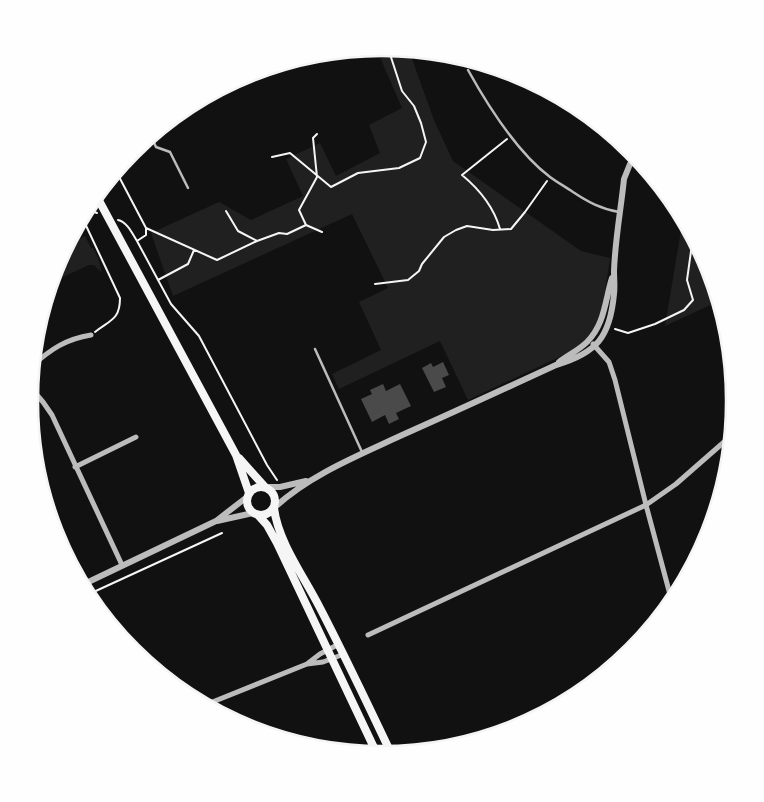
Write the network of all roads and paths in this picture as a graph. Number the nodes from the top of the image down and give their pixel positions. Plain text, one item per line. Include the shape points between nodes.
1 (391, 56) edge
2 (468, 70) dead end
3 (318, 134) dead end
4 (511, 136) junction
5 (154, 143) edge
6 (272, 157) dead end
7 (631, 163) edge
8 (317, 177) junction
9 (550, 177) junction
10 (120, 178) edge
11 (188, 188) dead end
12 (100, 204) edge
13 (226, 211) dead end
14 (95, 212) edge
15 (620, 212) junction
16 (101, 214) dead end
17 (115, 219) dead end
18 (306, 225) junction
19 (86, 226) edge
20 (146, 228) junction
21 (500, 229) junction
22 (322, 232) dead end
23 (137, 241) junction
24 (257, 241) junction
25 (194, 250) junction
26 (691, 250) edge
27 (614, 271) junction
28 (158, 280) junction
29 (375, 284) dead end
30 (608, 327) junction
31 (91, 335) joint
32 (589, 340) junction
33 (595, 346) junction
34 (315, 349) dead end
35 (40, 359) edge
36 (556, 365) junction
37 (38, 396) edge
38 (136, 437) dead end
39 (724, 442) edge
40 (363, 454) junction
41 (236, 455) junction
42 (75, 468) junction
43 (312, 479) junction
44 (278, 482) dead end
45 (265, 487) junction
46 (248, 495) junction
47 (646, 506) junction
48 (274, 508) junction
49 (256, 514) junction
50 (216, 521) junction
51 (222, 533) dead end
52 (122, 565) junction
53 (89, 581) edge
54 (95, 591) edge
55 (669, 591) edge
56 (368, 636) dead end
57 (339, 644) junction
58 (328, 649) junction
59 (344, 654) junction
60 (332, 659) junction
61 (306, 664) junction
62 (214, 701) edge
63 (373, 746) edge
64 (387, 746) edge

1 - 8 path via 402,91 414,106 421,123 426,142 420,158 399,168 358,173 331,187
2 - 4 lane via 483,98
3 - 8 path via 313,138
4 - 9 lane
4 - 21 path via 462,175 490,205
5 - 11 lane via 156,147 170,152
6 - 8 path via 290,153
7 - 15 street via 624,178
8 - 18 path via 299,210
9 - 15 lane via 593,205
9 - 21 path via 511,228
10 - 20 path
12 - 41 main road
13 - 24 path via 238,231
14 - 16 path
15 - 27 street
17 - 23 path via 122,220
18 - 22 path
18 - 24 path
19 - 31 path via 120,298 120,309 112,322
20 - 23 path via 146,235
20 - 25 path
21 - 29 path via 467,226 456,230 444,236 408,280
23 - 28 path
24 - 25 path via 218,260
25 - 28 path via 188,264
26 - 30 path via 687,280 693,300 684,310 628,333
27 - 30 street via 615,293
27 - 32 street via 601,322
28 - 44 path via 170,304 199,336
30 - 33 street
31 - 35 street via 74,338
32 - 33 street
32 - 36 street
33 - 36 street via 585,355
33 - 47 street via 609,362 615,380
34 - 40 lane
36 - 40 street
37 - 42 street via 52,415
38 - 42 street
39 - 47 street
40 - 43 street
41 - 45 main road
41 - 46 main road
42 - 52 street
43 - 45 street via 280,487
43 - 48 street
45 - 46 main road via 259,487
45 - 48 main road via 276,497
46 - 49 main road via 247,503
46 - 50 street
47 - 55 street
47 - 56 street
48 - 49 main road via 267,514
48 - 57 main road via 281,536
49 - 50 street
49 - 58 main road via 277,543
50 - 52 street
51 - 54 path
52 - 53 street
57 - 58 street
57 - 59 main road
58 - 60 main road
58 - 61 street
59 - 60 street
59 - 64 main road
60 - 61 street
60 - 63 main road
61 - 62 street

